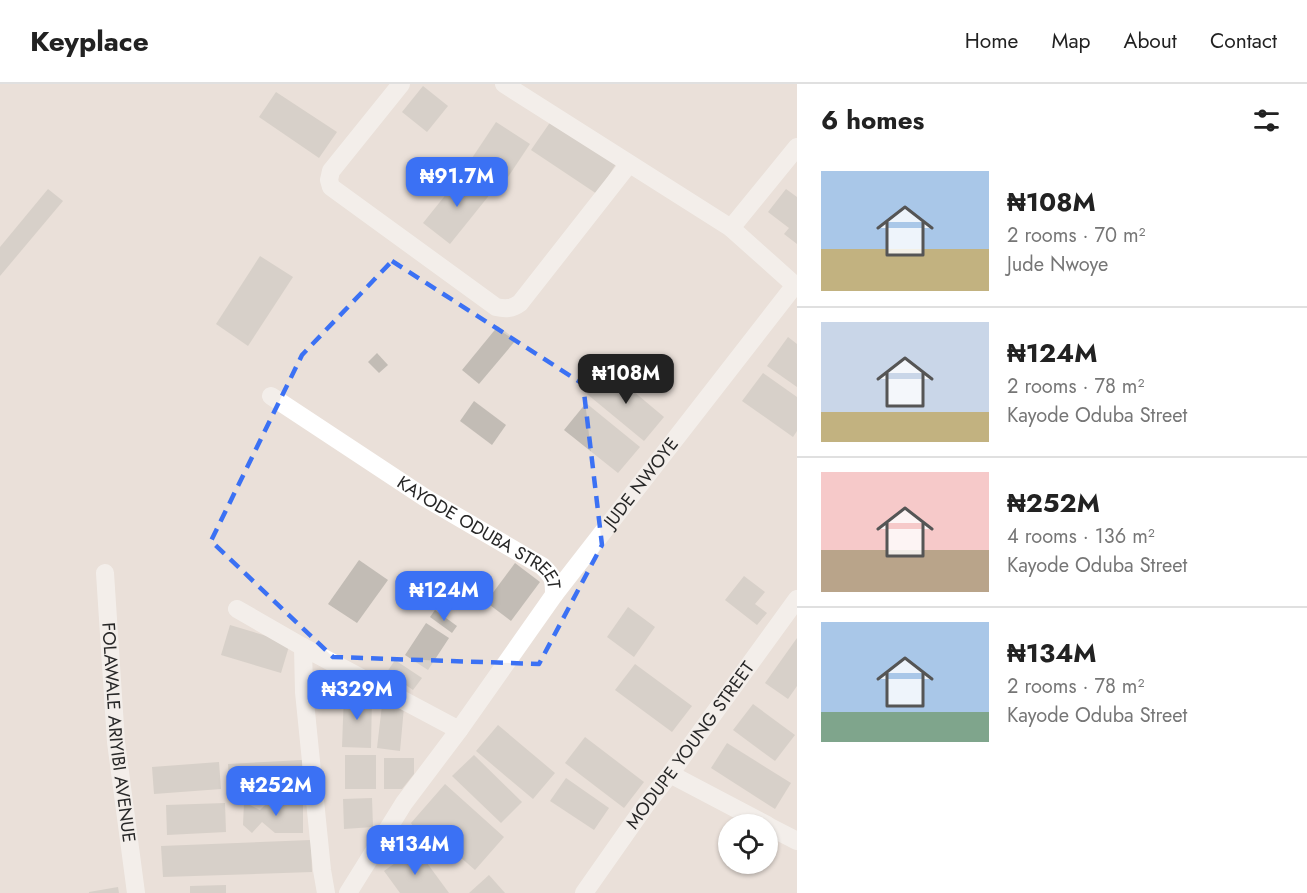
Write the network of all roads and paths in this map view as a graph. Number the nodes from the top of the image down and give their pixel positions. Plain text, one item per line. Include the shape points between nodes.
1 (401, 84) edge
2 (504, 84) edge
3 (797, 147) edge
4 (629, 164) junction
5 (731, 228) junction
6 (796, 286) edge
7 (271, 396) dead end
8 (105, 573) dead end
9 (554, 595) junction
10 (796, 604) edge
11 (237, 609) dead end
12 (303, 646) junction
13 (459, 730) junction
14 (670, 774) junction
15 (746, 814) edge
16 (778, 831) edge
17 (797, 841) edge
18 (136, 893) edge
19 (326, 893) edge
20 (348, 893) edge
21 (584, 893) edge

1 - 4 street via 331,171 331,187 496,307 505,309 520,303
2 - 4 street
3 - 5 street
4 - 5 street
5 - 6 street
6 - 9 street, JUDE NWOYE
7 - 9 street, KAYODE ODUBA STREET via 424,496 542,566 552,575
8 - 18 street, FOLAWALE ARIYIBI AVENUE via 116,742
9 - 13 street, KAYODE ODUBA STREET
10 - 14 street, MODUPE YOUNG STREET
11 - 12 street
12 - 13 street
12 - 19 street via 303,692
13 - 20 street, KAYODE ODUBA STREET via 404,803
14 - 15 street
14 - 21 street, MODUPE YOUNG STREET
16 - 17 street

